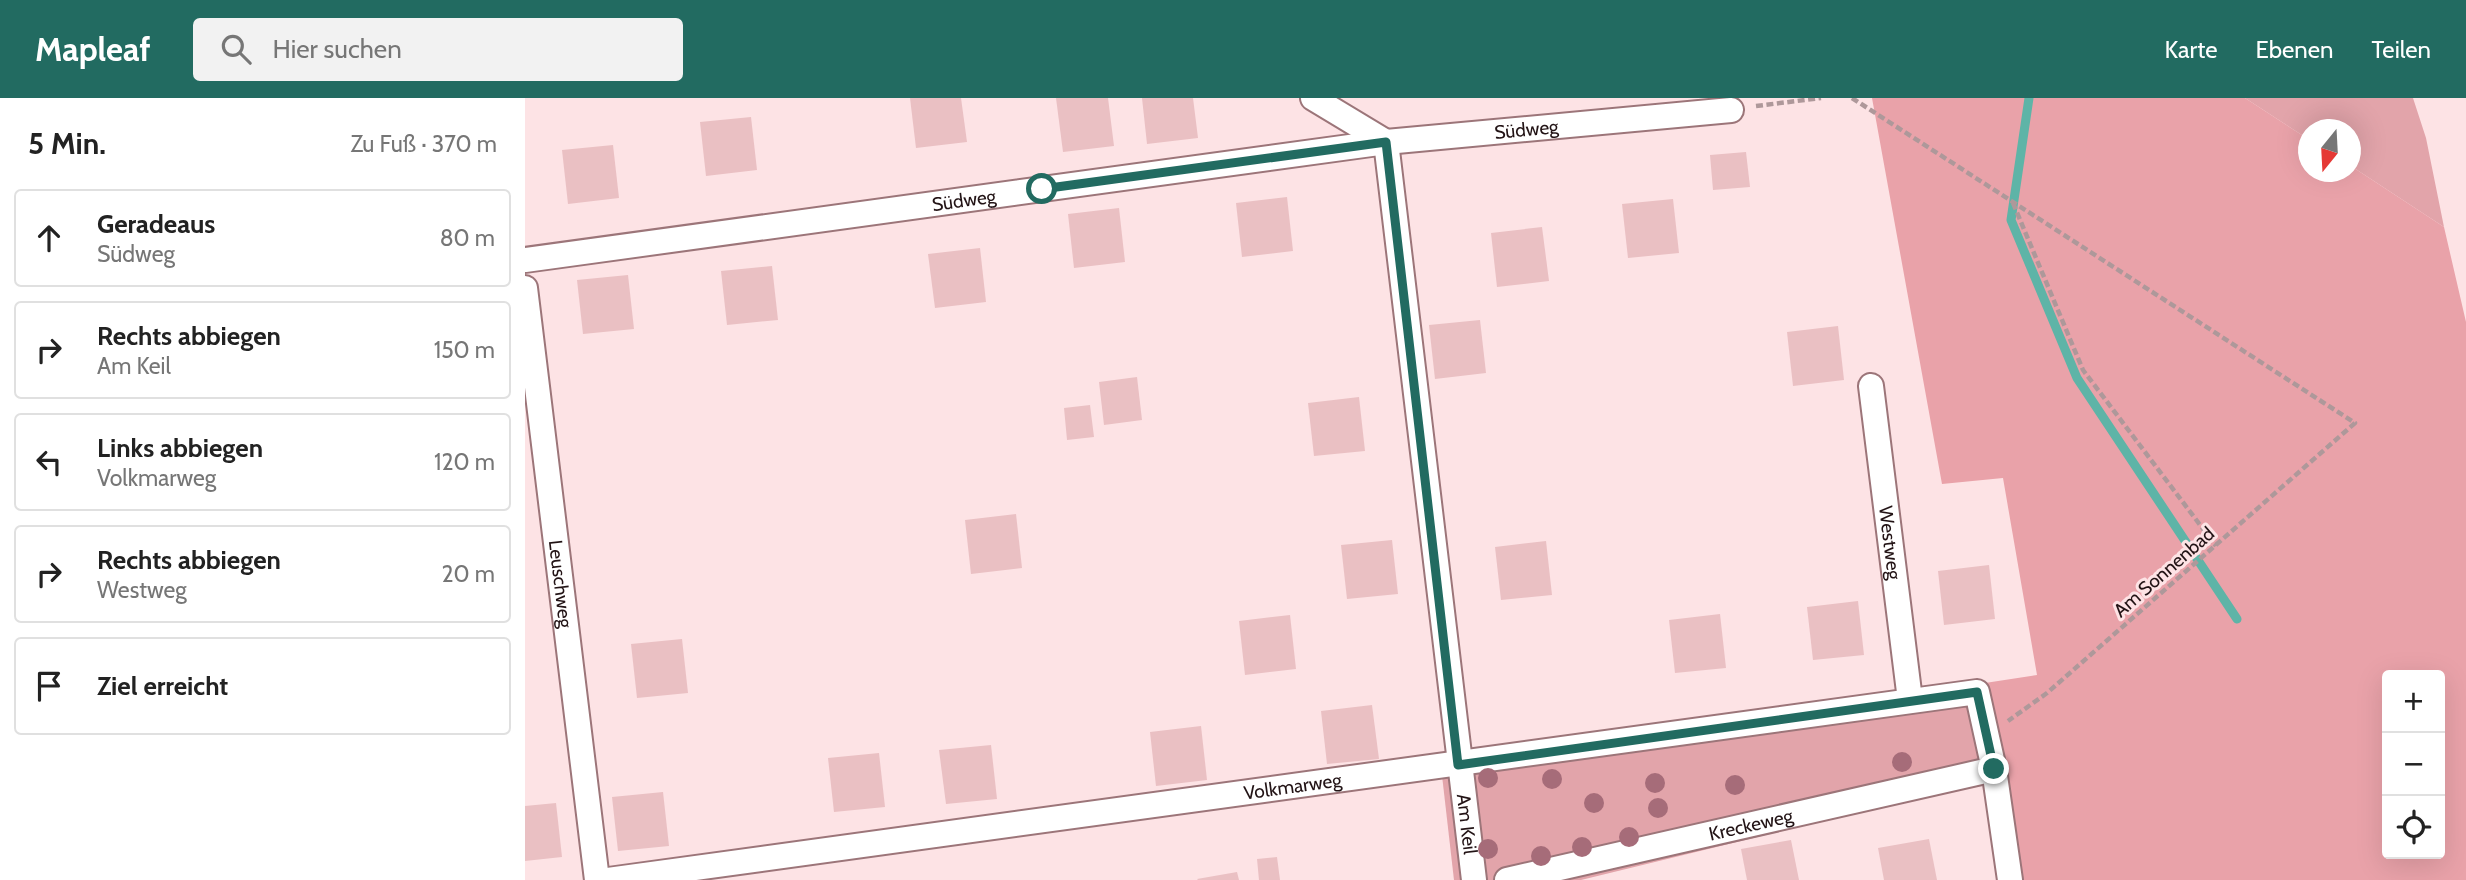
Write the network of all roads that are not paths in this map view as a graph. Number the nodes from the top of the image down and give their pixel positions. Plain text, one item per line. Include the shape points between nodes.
1 (1313, 98) edge
2 (1731, 110) road end
3 (1386, 142) junction
4 (525, 260) edge
5 (525, 288) edge
6 (1871, 386) dead end
7 (1910, 700) junction
8 (1458, 765) junction
9 (1994, 769) junction
10 (597, 880) edge
11 (608, 880) edge
12 (1474, 880) edge
13 (1507, 880) edge
14 (2010, 880) edge

1 - 3 street
2 - 3 street, Südweg
3 - 4 street, Südweg
3 - 8 street, Am Keil
5 - 10 street, Leuschweg
6 - 7 street, Westweg
7 - 8 street, Volkmarweg
7 - 9 street, Volkmarweg via 1977,692
8 - 11 street, Volkmarweg
8 - 12 street, Am Keil
9 - 13 street, Kreckeweg
9 - 14 street

